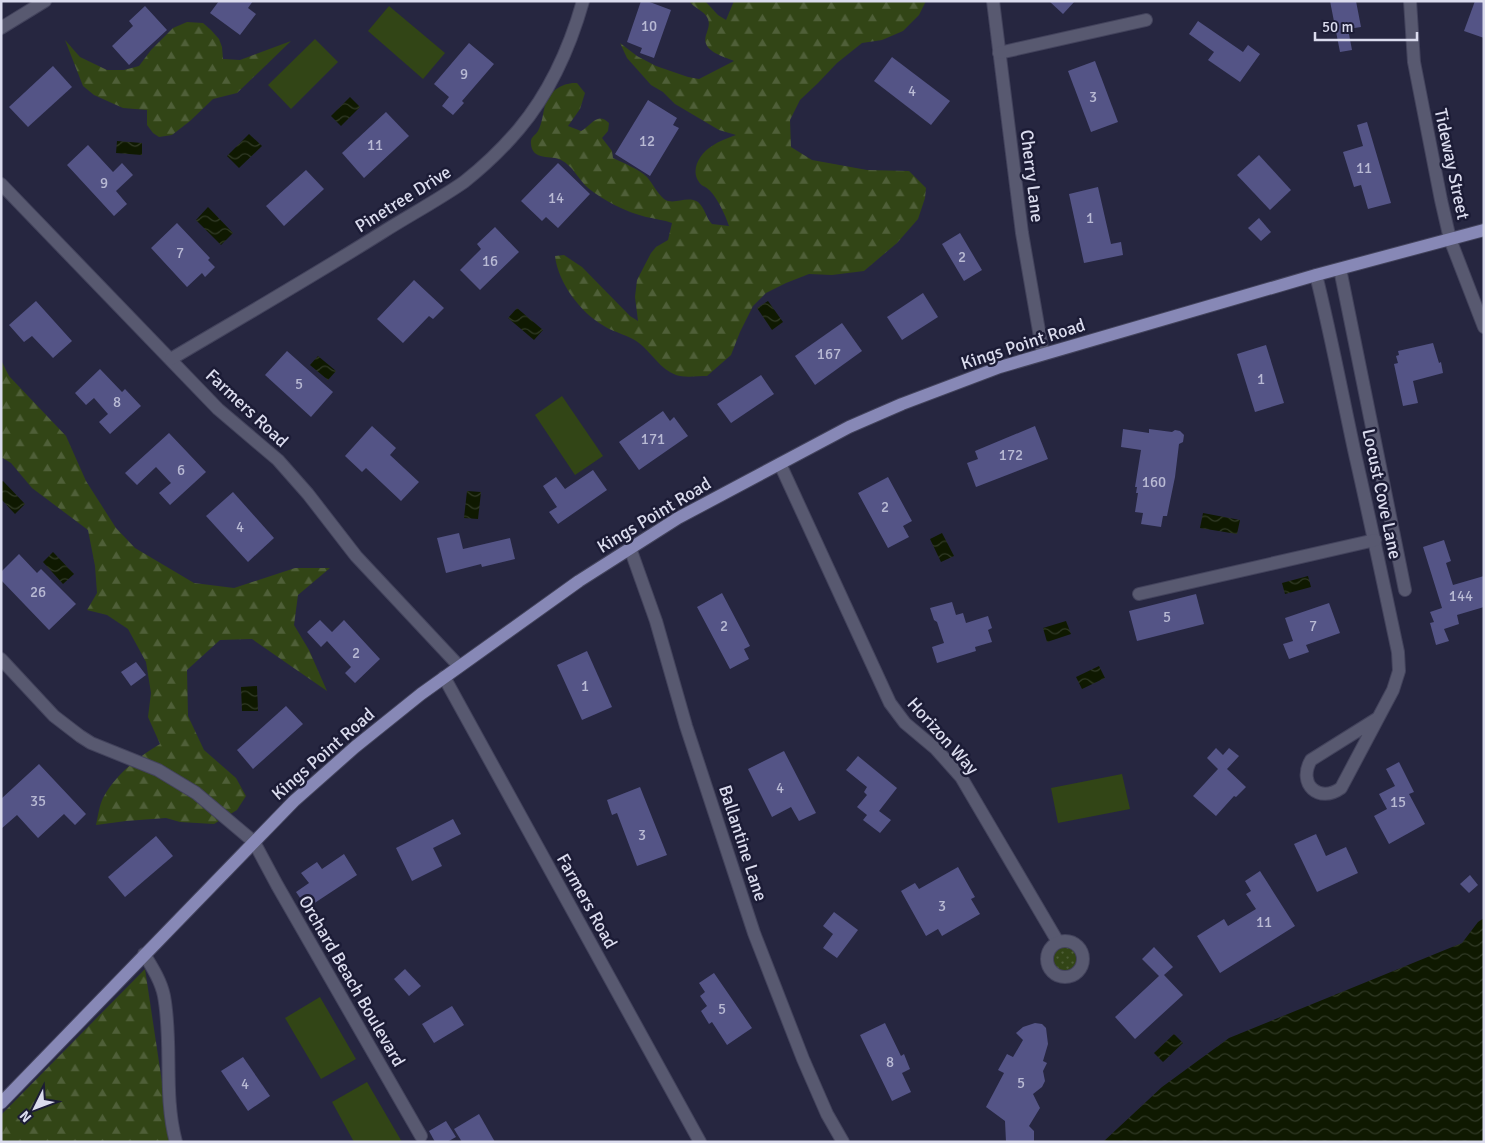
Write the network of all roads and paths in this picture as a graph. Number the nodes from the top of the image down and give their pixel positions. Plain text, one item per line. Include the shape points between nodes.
1 (45, 1) edge
2 (583, 1) edge
3 (993, 1) edge
4 (1410, 1) edge
5 (1146, 20) dead end
6 (1, 28) edge
7 (999, 53) junction
8 (1, 184) edge
9 (1484, 230) edge
10 (1450, 239) junction
11 (1340, 269) junction
12 (1316, 275) junction
13 (1484, 327) edge
14 (1042, 354) junction
15 (171, 359) junction
16 (780, 464) junction
17 (1374, 540) junction
18 (630, 548) junction
19 (1405, 590) dead end
20 (1139, 594) dead end
21 (1, 659) edge
22 (459, 666) junction
23 (444, 677) junction
24 (1378, 718) junction
25 (254, 842) junction
26 (1058, 942) dead end
27 (144, 954) junction
28 (1, 1103) edge
29 (421, 1136) dead end
30 (176, 1142) edge
31 (700, 1142) edge
32 (843, 1142) edge

1 - 6 street
2 - 15 street, Pinetree Drive via 575,29 544,93 519,129 464,181
3 - 7 street, Cherry Lane
4 - 10 street, Tideway Street via 1414,62
5 - 7 street
7 - 14 street, Cherry Lane via 1022,233
8 - 15 street, Farmers Road
9 - 10 main road, Kings Point Road
10 - 11 main road, Kings Point Road
10 - 13 street, Tideway Street
11 - 12 main road, Kings Point Road
11 - 19 street
12 - 14 main road, Kings Point Road
12 - 17 street, Locust Cove Lane
14 - 16 main road, Kings Point Road via 902,404 849,427
15 - 22 street, Farmers Road via 218,409 278,460 356,556
16 - 18 main road, Kings Point Road via 678,518
16 - 26 street, Horizon Way via 890,703 905,723 936,749 961,777
17 - 20 street
17 - 24 street, Locust Cove Lane via 1398,652 1399,671
18 - 22 main road, Kings Point Road via 579,580
18 - 32 street, Ballantine Lane via 656,620 686,726 754,933 803,1059
21 - 25 street via 54,716 80,736 158,770 196,793
22 - 23 main road, Kings Point Road
23 - 25 main road, Kings Point Road via 318,779
23 - 31 street, Farmers Road
24 - 24 street, Locust Cove Lane via 1311,760 1306,777 1309,786 1325,794 1341,788
25 - 27 main road, Kings Point Road
25 - 29 street, Orchard Beach Boulevard
27 - 28 main road, Kings Point Road
27 - 30 street via 163,994 169,1100

